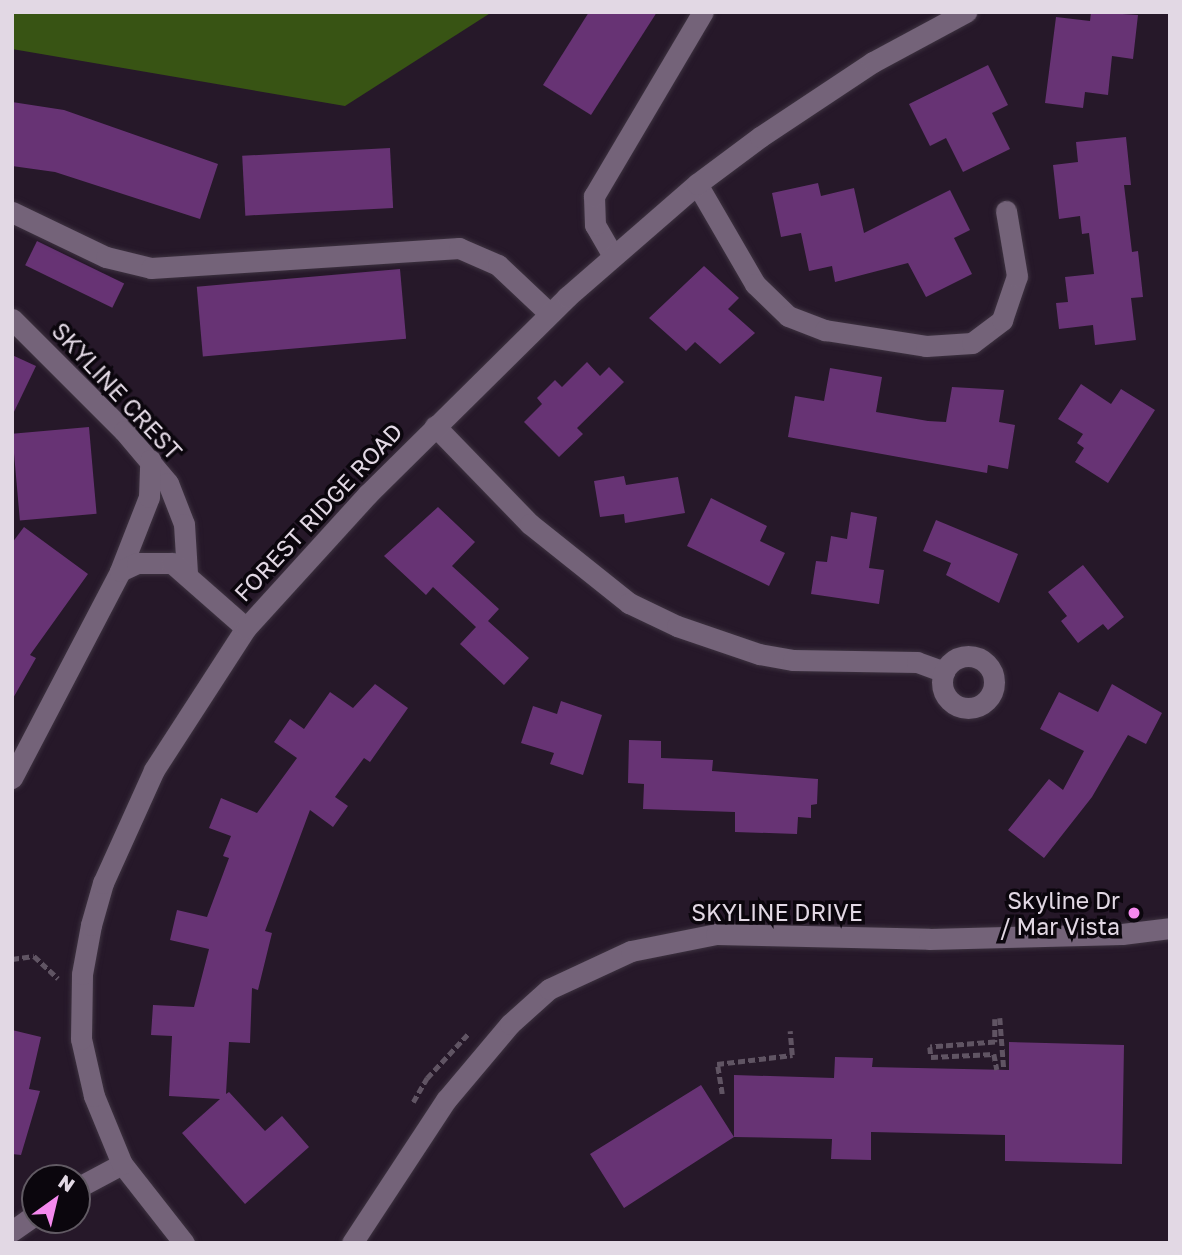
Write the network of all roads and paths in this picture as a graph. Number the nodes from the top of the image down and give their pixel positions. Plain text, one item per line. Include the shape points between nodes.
1 (704, 12) edge
2 (966, 12) edge
3 (698, 184) junction
4 (1006, 211) dead end
5 (12, 212) edge
6 (612, 256) junction
7 (549, 313) junction
8 (12, 320) edge
9 (435, 426) junction
10 (150, 460) junction
11 (120, 571) junction
12 (187, 573) junction
13 (246, 628) junction
14 (944, 672) dead end
15 (12, 778) edge
16 (1170, 928) edge
17 (12, 959) edge
18 (80, 1010) junction
19 (474, 1028) dead end
20 (790, 1031) dead end
21 (997, 1070) dead end
22 (1004, 1070) dead end
23 (722, 1094) dead end
24 (408, 1112) dead end
25 (122, 1164) junction
26 (91, 1181) edge
27 (184, 1243) edge
28 (352, 1243) edge

1 - 6 street via 594,196 595,225
2 - 3 street, FOREST RIDGE ROAD via 798,110
3 - 4 street via 755,284 788,316 825,330 926,346 972,343 1002,320 1017,276
3 - 6 street, FOREST RIDGE ROAD
5 - 7 street via 106,257 151,268 459,248 498,265
6 - 7 street, FOREST RIDGE ROAD
7 - 9 street, FOREST RIDGE ROAD
8 - 10 street, SKYLINE CREST
9 - 13 street, FOREST RIDGE ROAD
9 - 14 street via 539,532 629,603 677,626 759,654 793,660 918,662
10 - 11 street via 149,497
10 - 12 street, SKYLINE CREST via 179,506
11 - 12 street via 155,561 172,563
11 - 15 street
12 - 13 street
13 - 18 street, FOREST RIDGE ROAD via 154,770 121,839 91,926
16 - 28 street, SKYLINE DRIVE via 1122,934 929,939 716,934 631,950 549,989 510,1024 446,1100
17 - 18 path via 34,956 52,969
18 - 25 street, FOREST RIDGE ROAD via 86,1072
19 - 24 path via 427,1078
20 - 23 path via 792,1055 716,1064
21 - 22 path via 994,1054 931,1057 930,1046 995,1042 998,1018
25 - 26 street
25 - 27 street, FOREST RIDGE ROAD

